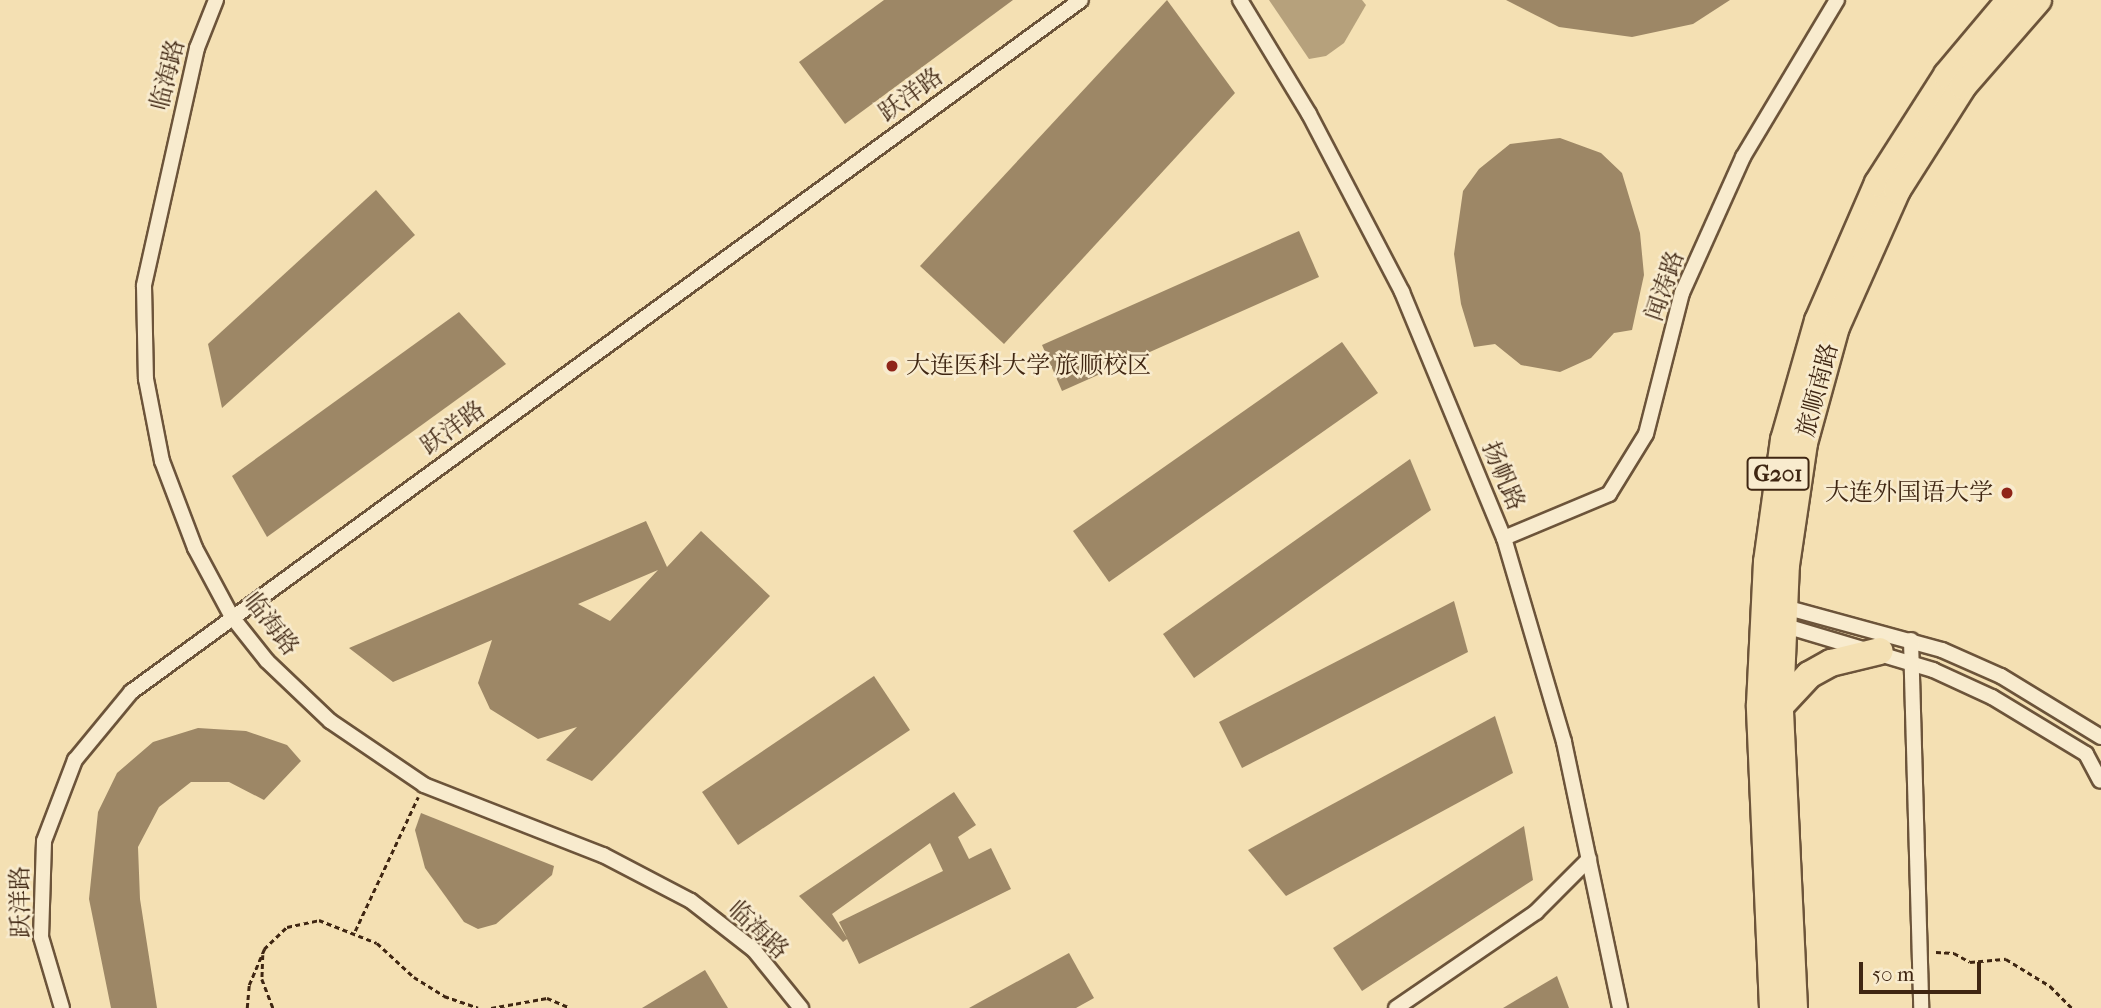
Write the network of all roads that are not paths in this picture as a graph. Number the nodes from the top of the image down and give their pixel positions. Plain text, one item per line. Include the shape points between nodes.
1 (215, 0) edge
2 (1081, 0) edge
3 (1240, 0) edge
4 (1837, 0) edge
5 (2010, 0) edge
6 (2038, 0) edge
7 (1504, 538) junction
8 (1777, 616) junction
9 (232, 617) junction
10 (1911, 640) junction
11 (1880, 651) junction
12 (1912, 662) junction
13 (1780, 705) junction
14 (2101, 737) edge
15 (2101, 766) edge
16 (2100, 780) edge
17 (2101, 786) edge
18 (1589, 859) junction
19 (62, 1008) edge
20 (801, 1008) edge
21 (1396, 1008) edge
22 (1620, 1008) edge
23 (1773, 1008) edge
24 (1794, 1008) edge
25 (1921, 1008) edge

1 - 9 street, 临海路 via 197,48 144,286 146,379 162,461 195,548
2 - 9 street, 跃洋路
3 - 7 street, 扬帆路 via 1309,114 1402,292
4 - 7 street, 闻涛路 via 1743,157 1682,293 1646,434 1609,494
5 - 8 highway, 旅顺南路 / G201 via 1910,128 1844,254 1818,321 1784,440 1771,526
6 - 8 highway, 旅顺南路 / G201 via 1964,86 1929,137 1863,260 1836,327 1804,443
7 - 18 street, 扬帆路 via 1564,741
8 - 10 street
8 - 11 street
8 - 13 highway, 旅顺南路 / G201
8 - 23 highway, 旅顺南路 / G201 via 1760,705
9 - 19 street, 跃洋路 via 131,692 75,760 44,841 41,937
9 - 20 street, 临海路 via 267,660 330,721 424,785 603,855 691,901 754,950
10 - 12 street
10 - 14 street via 2001,676
11 - 12 street
11 - 13 highway via 1831,663 1809,675
12 - 16 street via 2046,727 2086,754
12 - 25 street
13 - 24 highway, 旅顺南路 / G201
15 - 16 street
16 - 17 street
18 - 21 street via 1536,912
18 - 22 street, 扬帆路

